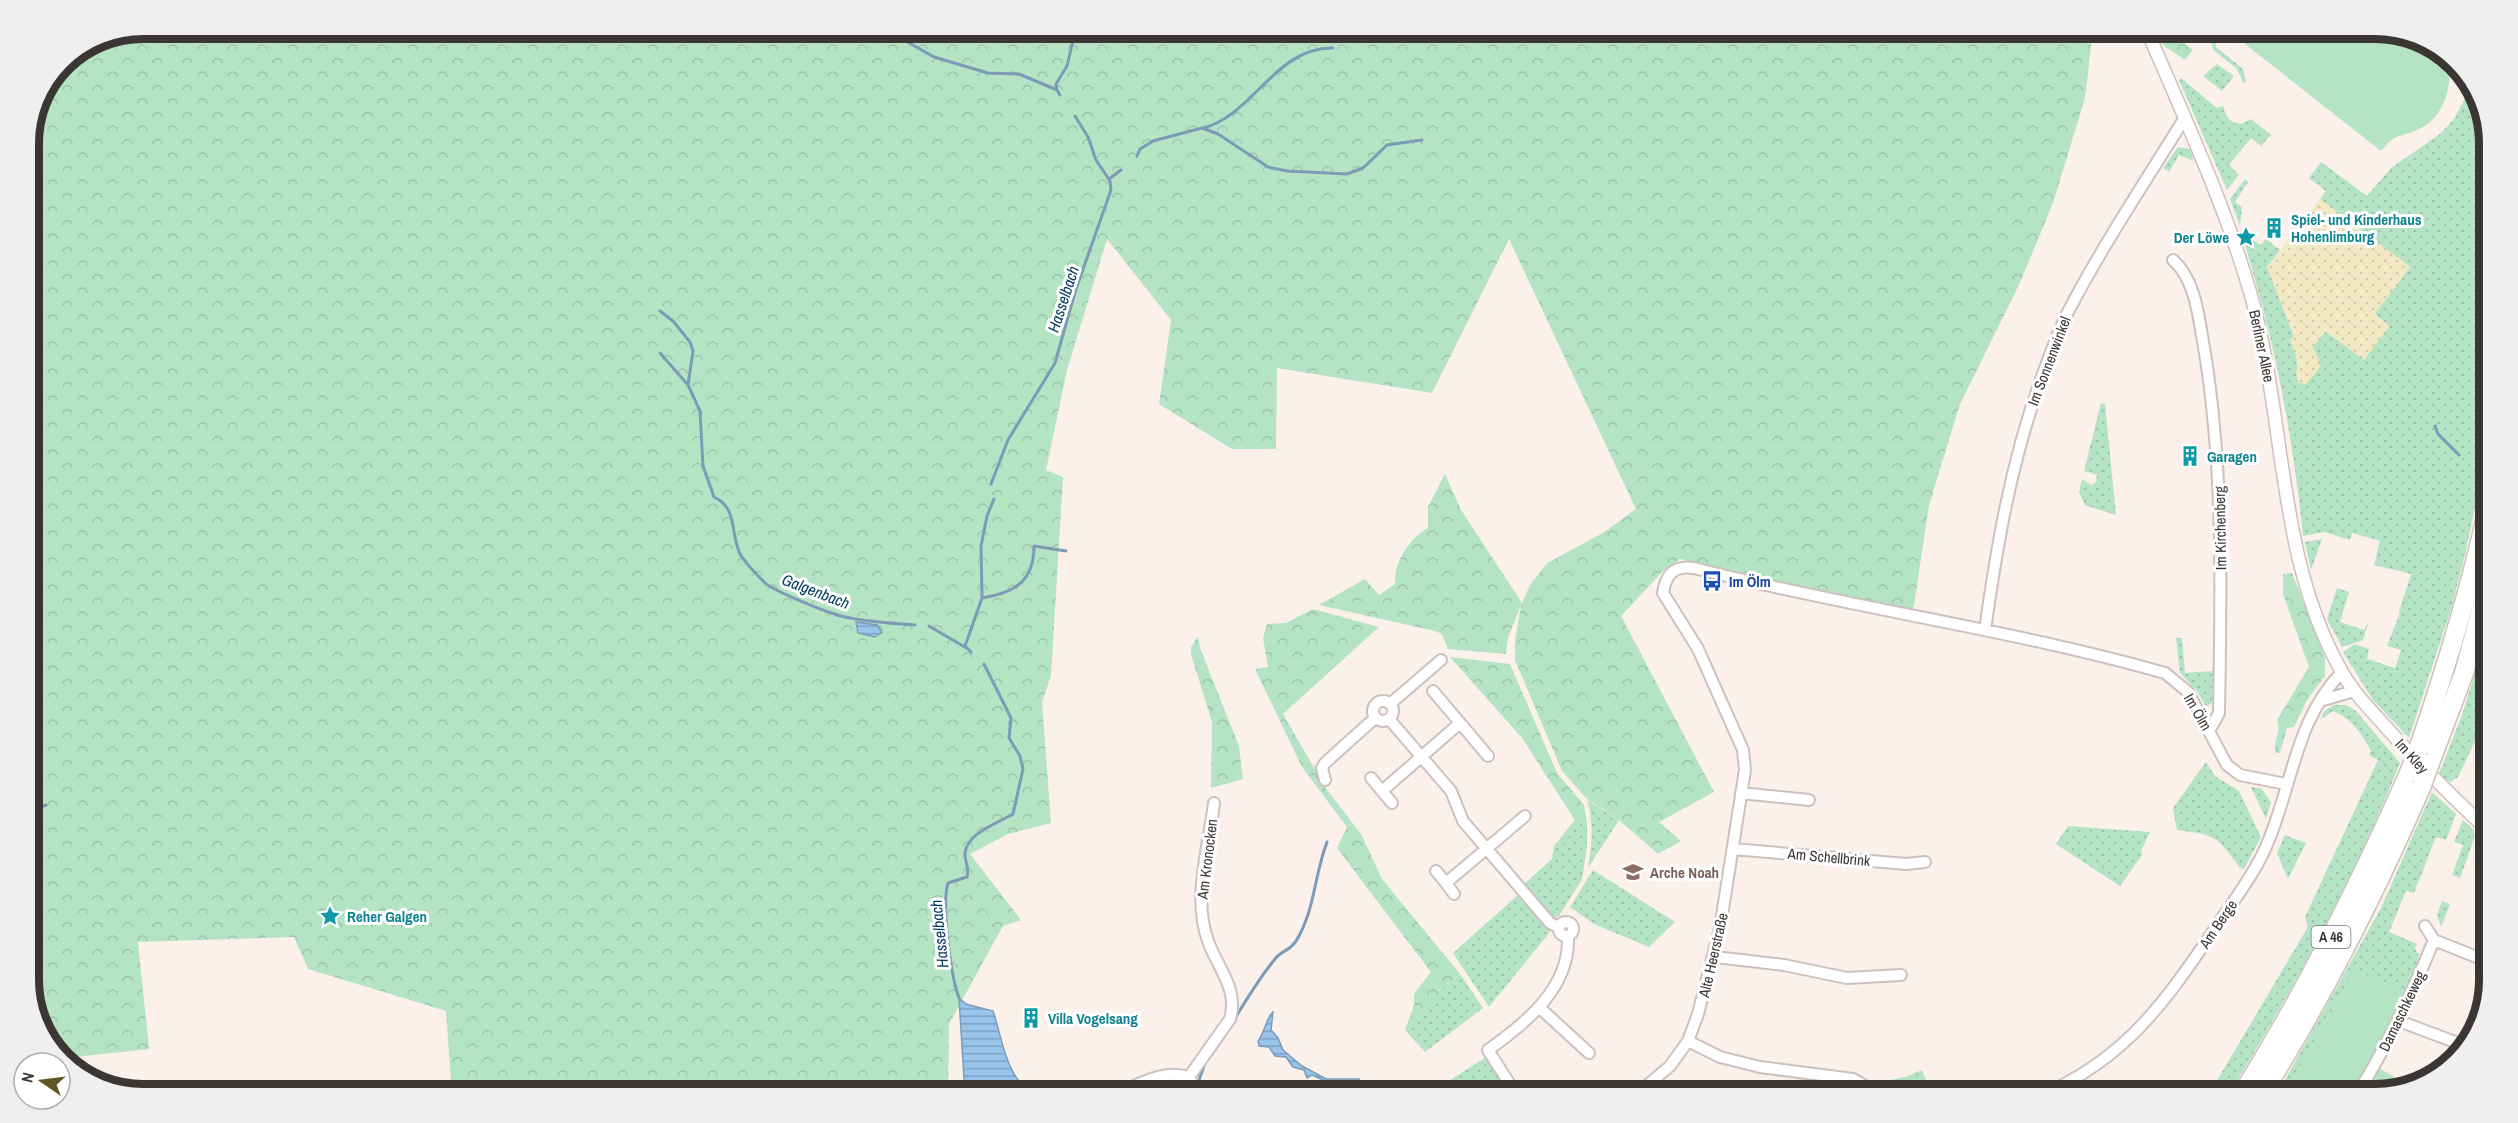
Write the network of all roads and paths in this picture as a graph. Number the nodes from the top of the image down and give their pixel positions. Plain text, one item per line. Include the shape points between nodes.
1 (2151, 39) edge
2 (2184, 119) junction
3 (2173, 260) dead end
4 (2479, 550) edge
5 (1673, 571) joint
6 (2479, 617) edge
7 (1985, 630) junction
8 (1441, 660) dead end
9 (2342, 672) junction
10 (2354, 691) junction
11 (1433, 692) dead end
12 (2320, 701) junction
13 (1390, 704) junction
14 (1376, 718) junction
15 (1389, 719) junction
16 (1460, 723) junction
17 (2209, 731) junction
18 (1422, 756) junction
19 (1488, 756) dead end
20 (2424, 756) junction
21 (1371, 778) dead end
22 (2415, 779) junction
23 (1325, 780) dead end
24 (2286, 784) junction
25 (1382, 791) junction
26 (1741, 793) junction
27 (1809, 800) dead end
28 (1214, 803) dead end
29 (1392, 803) dead end
30 (1525, 816) dead end
31 (2479, 822) edge
32 (1487, 848) junction
33 (1733, 849) junction
34 (1925, 862) dead end
35 (1436, 871) dead end
36 (1446, 883) junction
37 (1454, 894) dead end
38 (2425, 926) dead end
39 (2434, 940) junction
40 (1714, 957) junction
41 (2479, 958) edge
42 (1901, 975) dead end
43 (1540, 1008) junction
44 (2399, 1021) junction
45 (1688, 1041) junction
46 (2457, 1043) edge
47 (1589, 1053) dead end
48 (1189, 1077) junction
49 (1139, 1084) edge
50 (1193, 1084) edge
51 (1509, 1084) edge
52 (1650, 1084) edge
53 (1862, 1084) dead end
54 (2067, 1084) edge
55 (2249, 1084) edge
56 (2269, 1084) edge
57 (2363, 1084) edge

1 - 2 street, Berliner Allee
2 - 7 street, Im Sonnenwinkel via 2068,312 2047,363 2010,480
2 - 9 street, Berliner Allee via 2219,202 2252,298 2265,353 2301,572 2318,622
3 - 17 street, Im Kirchenberg via 2185,270 2194,302 2218,456 2219,713
4 - 20 highway, A 46
5 - 7 street, Im Ölm via 1683,566 1694,568 1843,603
5 - 26 street, Alte Heerstraße via 1665,580 1663,593 1698,649 1743,750
6 - 20 highway, A 46 via 2464,673
7 - 17 street, Im Ölm via 2165,673 2188,692
8 - 13 street
9 - 10 street, Im Kley
9 - 12 street, Am Berge
10 - 12 street
10 - 31 street, Im Kley via 2431,778
11 - 16 street
12 - 24 street, Am Berge via 2304,728
13 - 14 street via 1376,703
13 - 15 street via 1393,714
14 - 15 street
14 - 23 street via 1325,763
15 - 18 street
16 - 18 street
16 - 19 street
17 - 24 street, Im Ölm via 2221,757 2233,771
18 - 25 street
18 - 32 street via 1456,799 1463,821
20 - 22 highway, A 46, bridge
21 - 25 street
22 - 55 highway, A 46 via 2287,1021
22 - 56 highway, A 46 via 2382,877
24 - 54 street, Am Berge via 2265,849 2167,999 2105,1061
25 - 29 street
26 - 27 street
26 - 33 street, Alte Heerstraße
28 - 48 street, Am Kronocken via 1202,916 1208,940 1233,996 1233,1008
30 - 32 street
32 - 36 street
32 - 43 street via 1550,923 1559,927 1565,922 1572,924 1574,932 1568,937 1565,965
33 - 34 street, Am Schellbrink via 1906,864
33 - 40 street, Alte Heerstraße
35 - 36 street
36 - 37 street
38 - 39 street
39 - 41 street
39 - 44 street, Damaschkeweg
40 - 42 street via 1784,965 1847,978
40 - 45 street, Alte Heerstraße
43 - 47 street
43 - 51 street via 1488,1050
44 - 46 street
44 - 57 street, Damaschkeweg
45 - 52 street, Alte Heerstraße via 1670,1066
45 - 53 street via 1720,1057 1760,1067 1853,1079
48 - 49 street via 1156,1076
48 - 50 street

